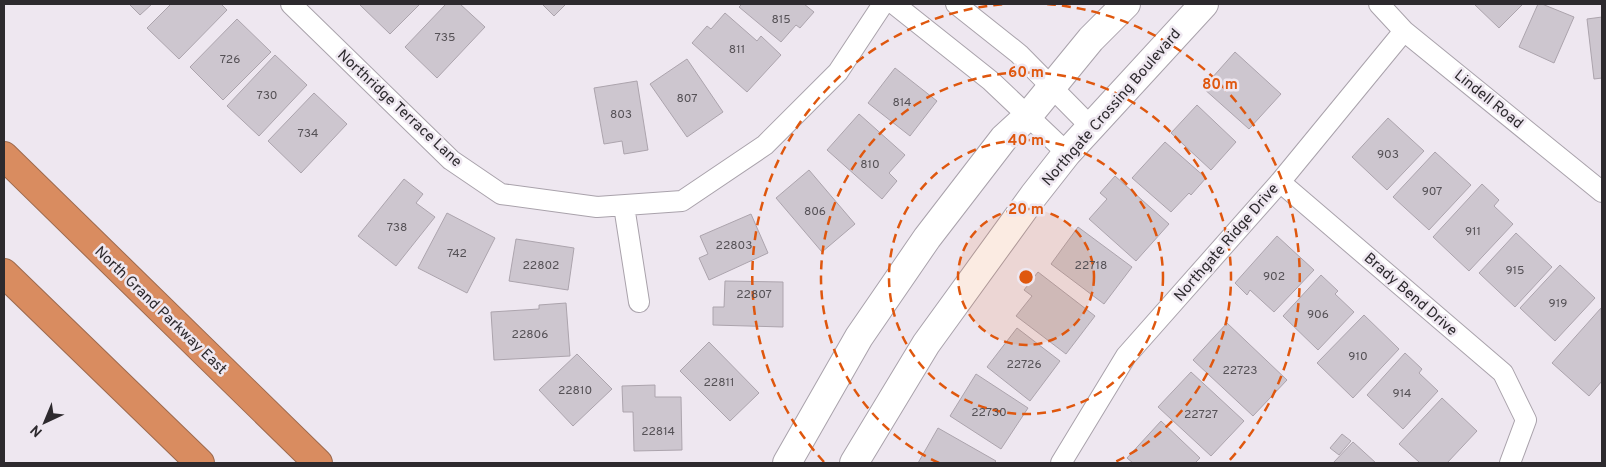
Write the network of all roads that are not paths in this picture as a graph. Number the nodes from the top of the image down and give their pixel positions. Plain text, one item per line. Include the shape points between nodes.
1 (291, 4) edge
2 (883, 4) edge
3 (894, 4) edge
4 (956, 4) edge
5 (1126, 4) edge
6 (1204, 4) edge
7 (1379, 4) edge
8 (1404, 30) junction
9 (1051, 87) junction
10 (1028, 116) junction
11 (1091, 127) junction
12 (1067, 153) junction
13 (4, 156) edge
14 (1280, 182) junction
15 (1602, 192) edge
16 (624, 206) junction
17 (4, 273) edge
18 (640, 302) dead end
19 (200, 463) edge
20 (318, 463) edge
21 (788, 463) edge
22 (854, 463) edge
23 (1061, 463) edge
24 (1510, 463) edge

1 - 16 street, Northridge Terrace Lane via 451,160 501,194 597,207
2 - 16 street, Northridge Terrace Lane via 838,72 766,145 682,201
3 - 10 street via 991,81
4 - 9 street via 1019,54
5 - 9 main road via 1091,39
6 - 11 main road, Northgate Crossing Boulevard
7 - 8 street, Lindell Road
8 - 14 street, Northgate Ridge Drive
8 - 15 street, Lindell Road
9 - 10 main road
9 - 11 street
10 - 12 street
10 - 21 main road via 1004,138 921,246 859,337
11 - 12 main road, Northgate Crossing Boulevard
12 - 22 main road, Northgate Crossing Boulevard via 926,344
13 - 20 highway, North Grand Parkway East
14 - 23 street, Northgate Ridge Drive via 1126,356
14 - 24 street, Brady Bend Drive via 1503,373 1526,420
16 - 18 street
17 - 19 highway

